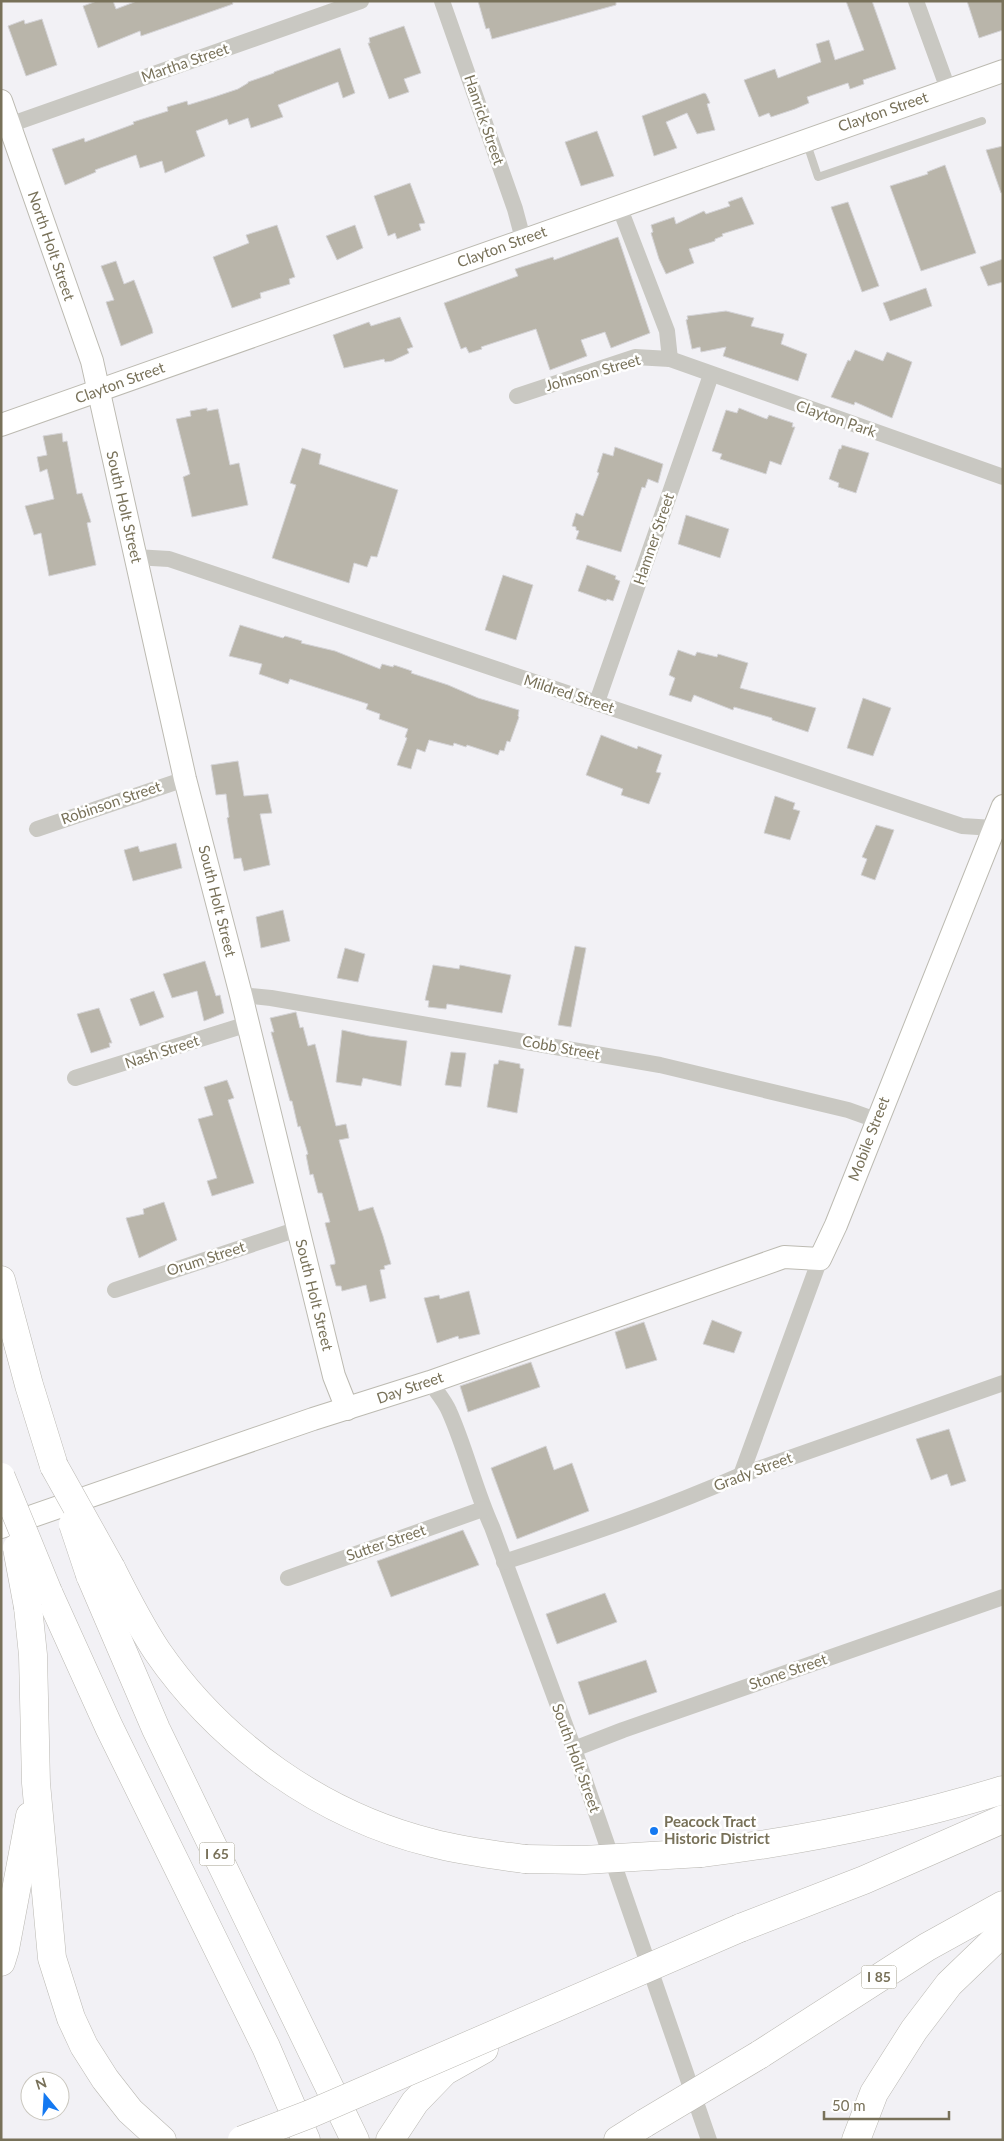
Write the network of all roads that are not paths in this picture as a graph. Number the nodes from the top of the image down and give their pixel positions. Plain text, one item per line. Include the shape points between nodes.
1 (361, 1) edge
2 (442, 1) edge
3 (916, 1) edge
4 (1003, 71) edge
5 (948, 89) junction
6 (1, 101) edge
7 (982, 121) dead end
8 (9, 125) junction
9 (805, 140) junction
10 (619, 206) junction
11 (524, 239) junction
12 (670, 359) junction
13 (711, 376) junction
14 (98, 391) junction
15 (517, 396) dead end
16 (1, 425) edge
17 (1003, 477) edge
18 (135, 557) junction
19 (597, 702) junction
20 (185, 779) junction
21 (1003, 806) edge
22 (998, 826) edge
23 (37, 829) dead end
24 (241, 995) junction
25 (248, 1024) junction
26 (75, 1078) dead end
27 (876, 1120) junction
28 (298, 1229) junction
29 (820, 1259) junction
30 (1, 1280) edge
31 (115, 1290) dead end
32 (430, 1382) junction
33 (1003, 1383) edge
34 (347, 1409) junction
35 (741, 1475) junction
36 (3, 1481) edge
37 (484, 1509) junction
38 (1, 1527) edge
39 (504, 1562) junction
40 (101, 1571) junction
41 (288, 1578) dead end
42 (1003, 1596) edge
43 (38, 1600) junction
44 (574, 1750) junction
45 (36, 1783) junction
46 (1003, 1790) edge
47 (1003, 1819) edge
48 (1003, 1905) edge
49 (1003, 1932) edge
50 (1, 1962) edge
51 (557, 2008) junction
52 (353, 2135) edge
53 (162, 2140) edge
54 (242, 2140) edge
55 (306, 2140) edge
56 (390, 2140) edge
57 (618, 2140) edge
58 (709, 2140) edge
59 (856, 2140) edge

1 - 8 street, Martha Street
2 - 11 street, Hanrick Street
3 - 5 street
4 - 5 street, Clayton Street
5 - 9 street, Clayton Street
6 - 8 street, North Holt Street
7 - 9 lane via 818,177
8 - 14 street, North Holt Street via 92,360
9 - 10 street, Clayton Street
10 - 11 street, Clayton Street
10 - 12 street via 667,331
11 - 14 street, Clayton Street
12 - 13 street, Clayton Park
12 - 15 street, Johnson Street via 635,357
13 - 17 street, Clayton Park
13 - 19 street, Hamner Street
14 - 16 street, Clayton Street
14 - 18 street, South Holt Street
18 - 19 street, Mildred Street via 169,559
18 - 20 street, South Holt Street
19 - 22 street, Mildred Street via 962,826
20 - 23 street, Robinson Street
20 - 24 street, South Holt Street
21 - 22 street, Mobile Street
22 - 27 street, Mobile Street
24 - 25 street, South Holt Street
24 - 27 street, Cobb Street via 660,1065 848,1110
25 - 26 street, Nash Street
25 - 28 street, South Holt Street
27 - 29 street, Mobile Street
28 - 31 street, Orum Street
28 - 34 street, South Holt Street via 334,1376
29 - 32 street, Day Street via 784,1257
29 - 35 street, Mobile Street
30 - 40 highway, I 65, bridge via 54,1466
32 - 34 street, Day Street
32 - 37 street, South Holt Street via 448,1409
33 - 35 street, Grady Street
34 - 38 street, Day Street
35 - 39 street, Grady Street via 695,1495
36 - 43 highway, bridge
37 - 39 street, South Holt Street
37 - 41 street, Sutter Street
39 - 44 street, South Holt Street
40 - 46 highway, bridge via 176,1676 218,1722 265,1762 316,1796 370,1822 459,1850 525,1859 584,1860 701,1853 845,1830
40 - 52 highway, I 65 via 156,1729
42 - 44 street, Stone Street
43 - 45 highway via 33,1655
43 - 55 highway, I 65 via 109,1727 266,2047
44 - 58 street, South Holt Street
45 - 50 highway
45 - 53 highway via 52,1958 58,1983 84,2046 105,2078 130,2110
47 - 51 highway, bridge
48 - 57 highway, I 85, bridge via 927,1947 759,2055
49 - 59 highway via 950,1984 914,2030 874,2092
51 - 54 highway, bridge
51 - 56 highway, bridge via 445,2071 415,2102

